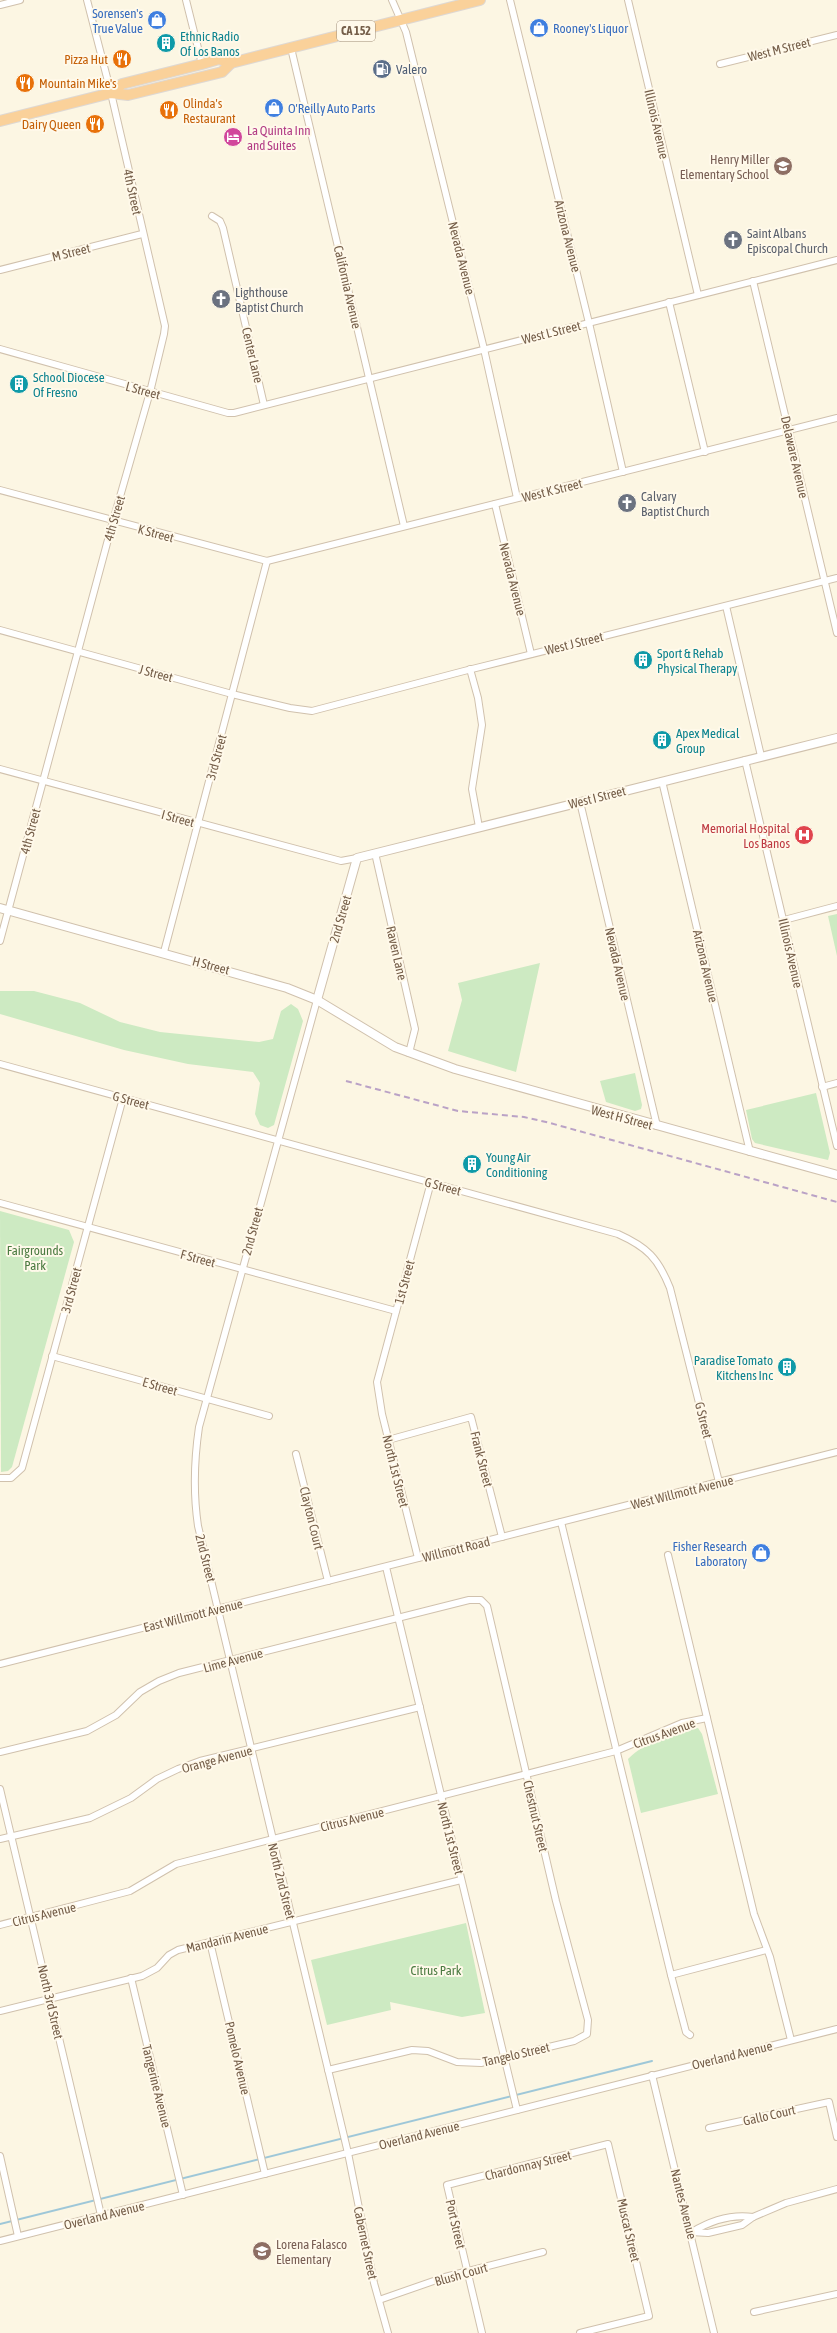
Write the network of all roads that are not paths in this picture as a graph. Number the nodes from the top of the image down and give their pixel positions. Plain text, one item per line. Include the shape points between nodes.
1 (20, 0) edge
2 (87, 0) edge
3 (186, 0) edge
4 (392, 0) edge
5 (480, 0) edge
6 (510, 0) edge
7 (628, 0) edge
8 (0, 5) edge
9 (399, 20) junction
10 (837, 35) edge
11 (291, 48) junction
12 (231, 63) junction
13 (202, 64) junction
14 (720, 64) dead end
15 (160, 87) junction
16 (111, 93) junction
17 (0, 121) edge
18 (212, 216) dead end
19 (142, 234) junction
20 (837, 260) edge
21 (0, 270) edge
22 (753, 281) junction
23 (698, 295) junction
24 (669, 302) junction
25 (589, 323) junction
26 (0, 349) edge
27 (484, 349) junction
28 (369, 378) junction
29 (150, 392) junction
30 (264, 405) junction
31 (837, 418) edge
32 (789, 430) junction
33 (705, 452) junction
34 (624, 472) junction
35 (0, 490) edge
36 (517, 498) junction
37 (495, 504) junction
38 (113, 521) junction
39 (404, 526) junction
40 (267, 562) junction
41 (837, 578) edge
42 (825, 581) junction
43 (726, 606) junction
44 (0, 630) edge
45 (837, 633) edge
46 (77, 651) junction
47 (531, 654) junction
48 (470, 669) junction
49 (232, 694) junction
50 (312, 711) joint
51 (837, 738) edge
52 (761, 756) junction
53 (745, 760) junction
54 (0, 769) edge
55 (44, 780) junction
56 (662, 781) junction
57 (580, 802) junction
58 (199, 823) junction
59 (479, 827) junction
60 (374, 853) junction
61 (357, 858) junction
62 (837, 906) edge
63 (0, 908) edge
64 (9, 910) junction
65 (784, 920) junction
66 (0, 941) edge
67 (164, 952) junction
68 (317, 1000) junction
69 (409, 1053) junction
70 (0, 1064) edge
71 (837, 1083) edge
72 (822, 1087) junction
73 (123, 1098) junction
74 (657, 1126) junction
75 (279, 1140) junction
76 (837, 1146) edge
77 (750, 1152) junction
78 (837, 1175) edge
79 (431, 1182) junction
80 (0, 1203) edge
81 (87, 1228) junction
82 (242, 1270) junction
83 (396, 1311) junction
84 (52, 1356) junction
85 (377, 1382) joint
86 (207, 1399) junction
87 (269, 1416) dead end
88 (388, 1440) junction
89 (837, 1452) edge
90 (296, 1454) dead end
91 (0, 1478) edge
92 (719, 1482) junction
93 (561, 1522) junction
94 (526, 1531) joint
95 (502, 1537) junction
96 (668, 1555) dead end
97 (418, 1558) junction
98 (386, 1566) junction
99 (328, 1581) junction
100 (481, 1600) joint
101 (218, 1609) junction
102 (398, 1618) junction
103 (230, 1660) junction
104 (0, 1664) edge
105 (420, 1707) junction
106 (707, 1718) junction
107 (251, 1749) junction
108 (616, 1751) junction
109 (0, 1752) edge
110 (526, 1775) junction
111 (0, 1789) edge
112 (441, 1797) junction
113 (11, 1836) junction
114 (0, 1839) edge
115 (272, 1839) junction
116 (461, 1880) junction
117 (31, 1917) junction
118 (292, 1922) junction
119 (0, 1925) edge
120 (210, 1942) junction
121 (766, 1950) junction
122 (671, 1975) junction
123 (131, 1978) junction
124 (50, 1998) junction
125 (0, 2011) edge
126 (837, 2029) edge
127 (587, 2034) joint
128 (690, 2035) dead end
129 (791, 2040) junction
130 (504, 2058) junction
131 (328, 2070) junction
132 (652, 2075) junction
133 (517, 2110) junction
134 (709, 2128) dead end
135 (837, 2137) edge
136 (608, 2144) joint
137 (348, 2153) junction
138 (0, 2156) edge
139 (265, 2174) junction
140 (447, 2185) joint
141 (837, 2189) edge
142 (184, 2194) junction
143 (101, 2216) junction
144 (753, 2217) junction
145 (691, 2232) junction
146 (18, 2236) junction
147 (0, 2241) edge
148 (543, 2252) dead end
149 (468, 2272) junction
150 (837, 2294) edge
151 (379, 2300) junction
152 (754, 2312) dead end
153 (388, 2333) edge
154 (482, 2333) edge
155 (580, 2333) edge
156 (714, 2333) edge

1 - 8 street
2 - 16 street, 4th Street
3 - 13 street
4 - 9 street, Nevada Avenue
5 - 9 highway, CA 152
6 - 25 street, Arizona Avenue
7 - 23 street, Illinois Avenue
9 - 11 highway, CA 152
9 - 27 street, Nevada Avenue via 406,32
10 - 14 street, West M Street
11 - 12 highway, CA 152
11 - 28 street, California Avenue
12 - 13 highway, CA 152 via 219,59
12 - 15 highway, CA 152 via 222,72
13 - 15 highway via 197,71 165,80
13 - 16 highway, CA 152 via 122,84
15 - 16 highway, CA 152 via 128,95
16 - 17 highway, CA 152
16 - 19 street, 4th Street
18 - 30 street, Center Lane via 223,228
19 - 21 street, M Street
19 - 29 street, 4th Street via 165,326
20 - 22 street, West L Street
22 - 23 street, West L Street
22 - 32 street, Delaware Avenue
23 - 24 street, West L Street
24 - 25 street, West L Street
24 - 33 street
25 - 27 street, West L Street
25 - 34 street, Arizona Avenue
26 - 29 street, L Street
27 - 28 street, West L Street
27 - 36 street, Nevada Avenue
28 - 30 street, West L Street
28 - 39 street, California Avenue
29 - 30 street, L Street via 228,413
29 - 38 street, 4th Street
31 - 32 street, West K Street
32 - 33 street, West K Street
32 - 42 street, Delaware Avenue
33 - 34 street, West K Street
34 - 36 street, West K Street
35 - 38 street, K Street
36 - 37 street, West K Street
37 - 39 street, West K Street
37 - 47 street, Nevada Avenue
38 - 40 street, K Street
38 - 46 street, 4th Street
39 - 40 street, West K Street
40 - 49 street, 3rd Street
41 - 42 street, West J Street
42 - 43 street, West J Street
42 - 45 street, Delaware Avenue
43 - 47 street, West J Street
43 - 52 street
44 - 46 street, J Street
46 - 49 street, J Street
46 - 55 street, 4th Street
47 - 48 street, West J Street
48 - 50 street, West J Street
48 - 59 street via 482,725 472,789
49 - 50 street, J Street
49 - 58 street, 3rd Street
51 - 52 street, West I Street
52 - 53 street, West I Street
53 - 56 street, West I Street
53 - 65 street, Illinois Avenue
54 - 55 street, I Street
55 - 58 street, I Street
55 - 64 street, 4th Street
56 - 57 street, West I Street
56 - 77 street, Arizona Avenue
57 - 59 street, West I Street
57 - 74 street, Nevada Avenue
58 - 61 street, I Street via 340,861
58 - 67 street, 3rd Street
59 - 60 street, West I Street
60 - 61 street, West I Street
60 - 69 street, Raven Lane via 415,1029
61 - 68 street, 2nd Street
62 - 65 street
63 - 64 street, H Street
64 - 66 street, 4th Street
64 - 67 street, H Street
65 - 72 street, Illinois Avenue
67 - 68 street, H Street via 266,980
68 - 69 street, H Street
68 - 75 street, 2nd Street
69 - 74 street, West H Street via 503,1084
70 - 73 street, G Street
71 - 72 street
72 - 76 street, Illinois Avenue
73 - 75 street, G Street
73 - 81 street, 3rd Street
74 - 77 street, West H Street
75 - 79 street, G Street
75 - 82 street, 2nd Street
77 - 78 street, West H Street
79 - 83 street, 1st Street
79 - 92 street, G Street via 618,1234 640,1244 652,1254 663,1270 670,1288
80 - 81 street, F Street
81 - 82 street, F Street
81 - 84 street, 3rd Street
82 - 83 street, F Street
82 - 86 street, 2nd Street
83 - 85 street, 1st Street
84 - 86 street, E Street
84 - 91 street, 3rd Street via 22,1468 11,1478
85 - 88 street, North 1st Street
86 - 87 street, E Street
86 - 101 street, 2nd Street via 195,1453 194,1496 198,1526
88 - 95 street, Frank Street via 471,1417
88 - 97 street, North 1st Street
89 - 92 street, West Willmott Avenue
90 - 99 street, Clayton Court
92 - 93 street, West Willmott Avenue
93 - 94 street, West Willmott Avenue
93 - 108 street
94 - 95 street, Willmott Road
95 - 97 street, Willmott Road
96 - 106 street
97 - 98 street, Willmott Road
98 - 99 street, East Willmott Avenue
98 - 102 street, North 1st Street
99 - 101 street, East Willmott Avenue
100 - 102 street, Lime Avenue via 469,1600
100 - 110 street, Chestnut Street via 489,1613
101 - 103 street, North 2nd Street
101 - 104 street, East Willmott Avenue
102 - 103 street, Lime Avenue
102 - 105 street, North 1st Street
103 - 107 street, North 2nd Street
103 - 109 street, Lime Avenue via 159,1681 140,1692 116,1715 88,1731
105 - 107 street, Orange Avenue
105 - 112 street, North 1st Street
106 - 108 street, Citrus Avenue via 682,1723
106 - 121 street via 754,1914
107 - 113 street, Orange Avenue via 178,1769 157,1779 111,1810 90,1818
107 - 115 street, North 2nd Street
108 - 110 street, Citrus Avenue
108 - 122 street
110 - 112 street, Citrus Avenue
110 - 127 street, Chestnut Street via 588,2020
111 - 113 street, North 3rd Street
112 - 115 street, Citrus Avenue
112 - 116 street, North 1st Street
113 - 114 street, Orange Avenue
113 - 117 street, North 3rd Street
115 - 117 street, Citrus Avenue via 176,1864 138,1888 115,1896
115 - 118 street, North 2nd Street
116 - 118 street, Mandarin Avenue
116 - 130 street, North 1st Street
117 - 119 street, Citrus Avenue
117 - 124 street, North 3rd Street
118 - 120 street, Mandarin Avenue
118 - 131 street, North 2nd Street
120 - 123 street, Mandarin Avenue via 178,1950 169,1955 157,1968 142,1976
120 - 139 street, Pomelo Avenue
121 - 122 street
121 - 129 street
122 - 128 street via 686,2032
123 - 124 street, Mandarin Avenue
123 - 142 street, Tangerine Avenue
124 - 125 street, Mandarin Avenue
124 - 143 street, North 3rd Street
126 - 129 street, Overland Avenue
127 - 130 street, Tangelo Street via 574,2041
129 - 132 street, Overland Avenue
130 - 131 street, Tangelo Street via 481,2063 465,2063 428,2052 404,2050
130 - 133 street, North 1st Street
131 - 137 street, North 2nd Street
132 - 133 street, Overland Avenue
132 - 145 street, Nantes Avenue
133 - 137 street, Overland Avenue
134 - 135 street, Gallo Court via 829,2102
136 - 140 street, Chardonnay Street
136 - 155 street, Muscat Street via 649,2316
137 - 139 street, Overland Avenue
137 - 151 street, Cabernet Street
138 - 146 street
139 - 142 street, Overland Avenue
140 - 149 street, Port Street
141 - 144 street via 786,2203
142 - 143 street, Overland Avenue
143 - 146 street, Overland Avenue
144 - 145 street via 742,2225 708,2233
144 - 145 street via 740,2215 706,2223
145 - 156 street, Nantes Avenue
146 - 147 street, Overland Avenue
148 - 149 street, Blush Court
149 - 151 street, Blush Court via 445,2277
149 - 154 street, Port Street
150 - 152 street
151 - 153 street, Cabernet Street

